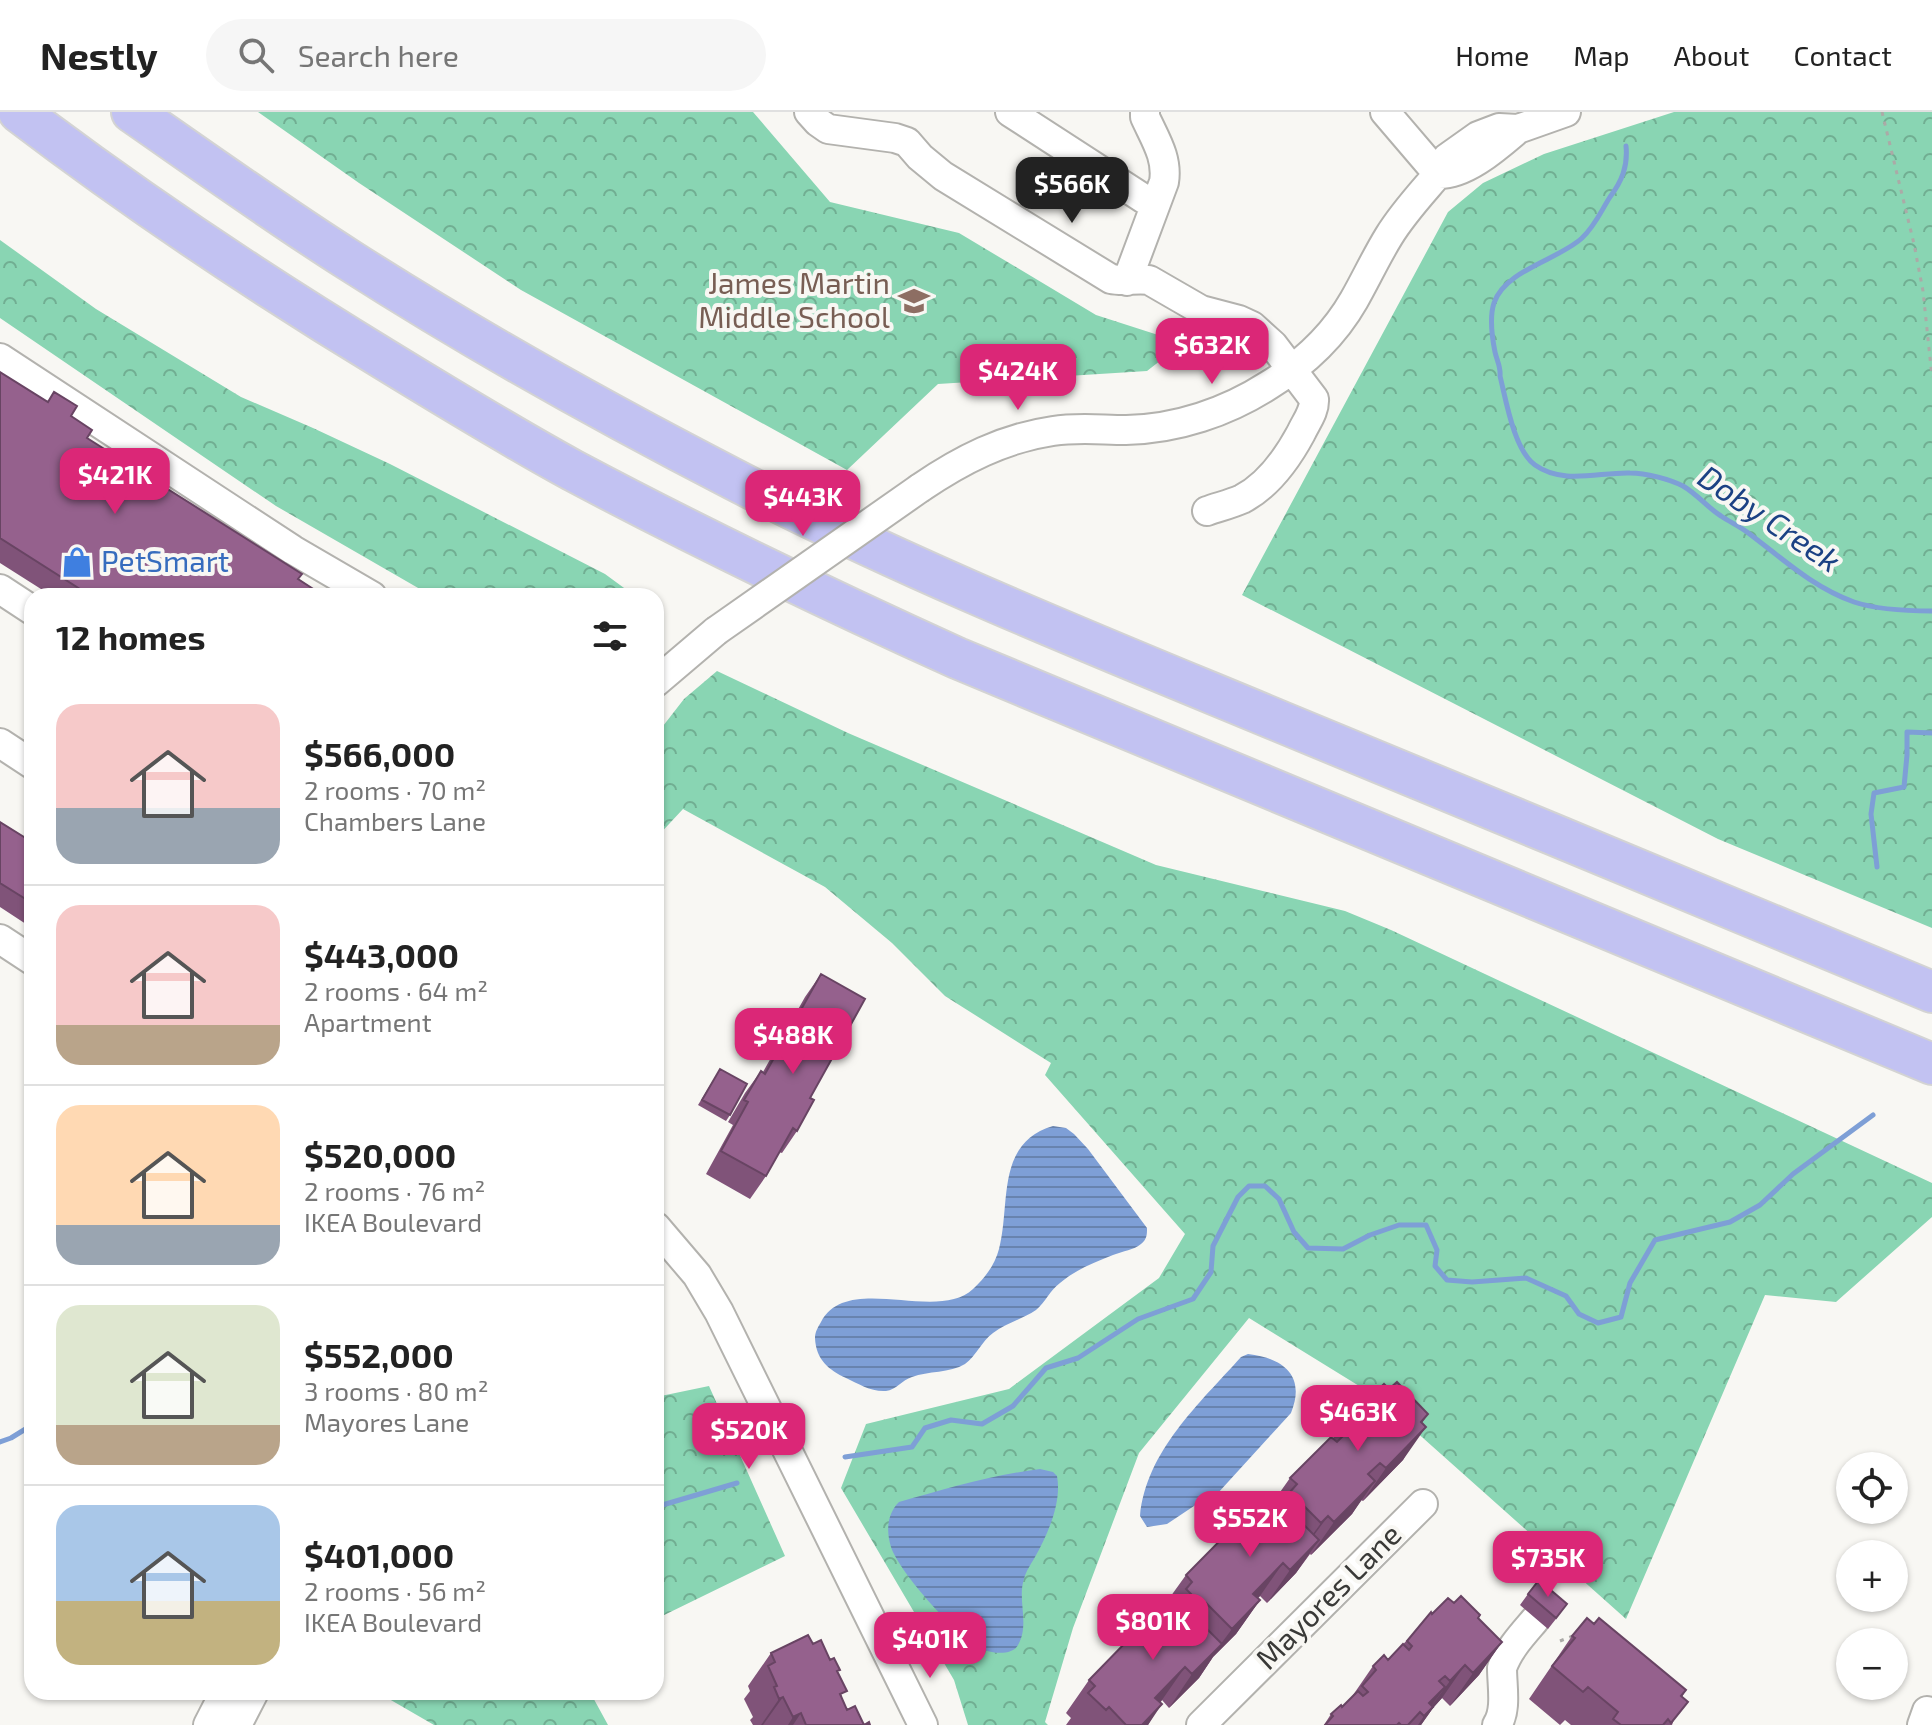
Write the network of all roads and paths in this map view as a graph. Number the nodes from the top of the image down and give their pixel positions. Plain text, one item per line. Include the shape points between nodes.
1 (19, 112) edge
2 (132, 112) edge
3 (809, 112) edge
4 (1010, 112) edge
5 (1145, 112) edge
6 (1385, 112) edge
7 (1566, 112) edge
8 (1882, 112) edge
9 (1438, 174) junction
10 (1155, 206) junction
11 (1127, 281) junction
12 (0, 358) edge
13 (1291, 369) junction
14 (1932, 377) edge
15 (1207, 511) dead end
16 (358, 588) edge
17 (664, 675) edge
18 (0, 743) edge
19 (24, 759) edge
20 (0, 939) edge
21 (24, 955) edge
22 (0, 960) edge
23 (24, 975) edge
24 (1932, 992) edge
25 (1932, 1064) edge
26 (664, 1236) edge
27 (664, 1263) edge
28 (1423, 1504) dead end
29 (1534, 1621) dead end
30 (1575, 1635) edge
31 (1560, 1641) dead end
32 (882, 1662) junction
33 (221, 1700) edge
34 (250, 1700) edge
35 (1932, 1714) edge
36 (208, 1725) edge
37 (237, 1725) edge
38 (903, 1725) edge
39 (923, 1725) edge
40 (1201, 1725) edge
41 (1497, 1725) edge
42 (1922, 1725) edge

1 - 25 highway via 317,318 570,469 722,546 957,658
2 - 24 highway via 453,324 602,410 847,536
3 - 11 street via 828,129 907,142 943,176 1100,273
4 - 10 street
5 - 10 street via 1165,163
6 - 9 street
7 - 9 street via 1518,129 1467,167
8 - 14 path via 1921,279
9 - 13 street via 1405,212 1345,313 1319,346
10 - 11 street
11 - 13 street via 1149,280 1201,310 1246,322
12 - 16 street
13 - 15 street via 1315,403 1291,452 1242,499
13 - 17 street, bridge via 1203,417 1153,428 1070,429 1021,438 975,455 716,631
18 - 19 street
20 - 21 street
22 - 23 street
26 - 32 street via 709,1292
27 - 32 street via 704,1320
28 - 40 street, Mayores Lane
29 - 41 street via 1504,1661 1503,1711
30 - 31 path
32 - 38 street
32 - 39 street
33 - 36 street
34 - 37 street
35 - 42 street via 1927,1711

